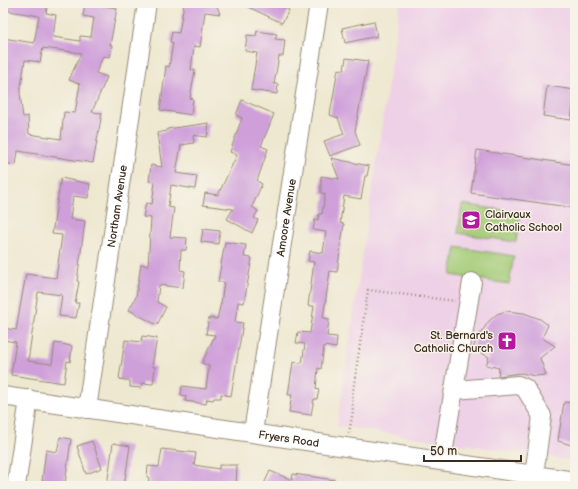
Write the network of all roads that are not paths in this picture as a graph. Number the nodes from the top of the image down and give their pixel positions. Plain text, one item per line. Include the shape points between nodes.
1 (147, 3) edge
2 (319, 3) edge
3 (472, 282) dead end
4 (454, 390) junction
5 (3, 396) edge
6 (29, 400) junction
7 (87, 409) junction
8 (253, 432) junction
9 (442, 460) junction
10 (534, 474) junction
11 (563, 482) edge
12 (16, 486) edge

1 - 7 street, Northam Avenue
2 - 8 street, Amoore Avenue
3 - 4 street
4 - 9 street
4 - 10 street via 518,385 525,388 542,416
5 - 6 street, Fryers Road
6 - 7 street, Fryers Road
6 - 12 street
7 - 8 street, Fryers Road
8 - 9 street, Fryers Road
9 - 10 street, Fryers Road
10 - 11 street, Fryers Road

